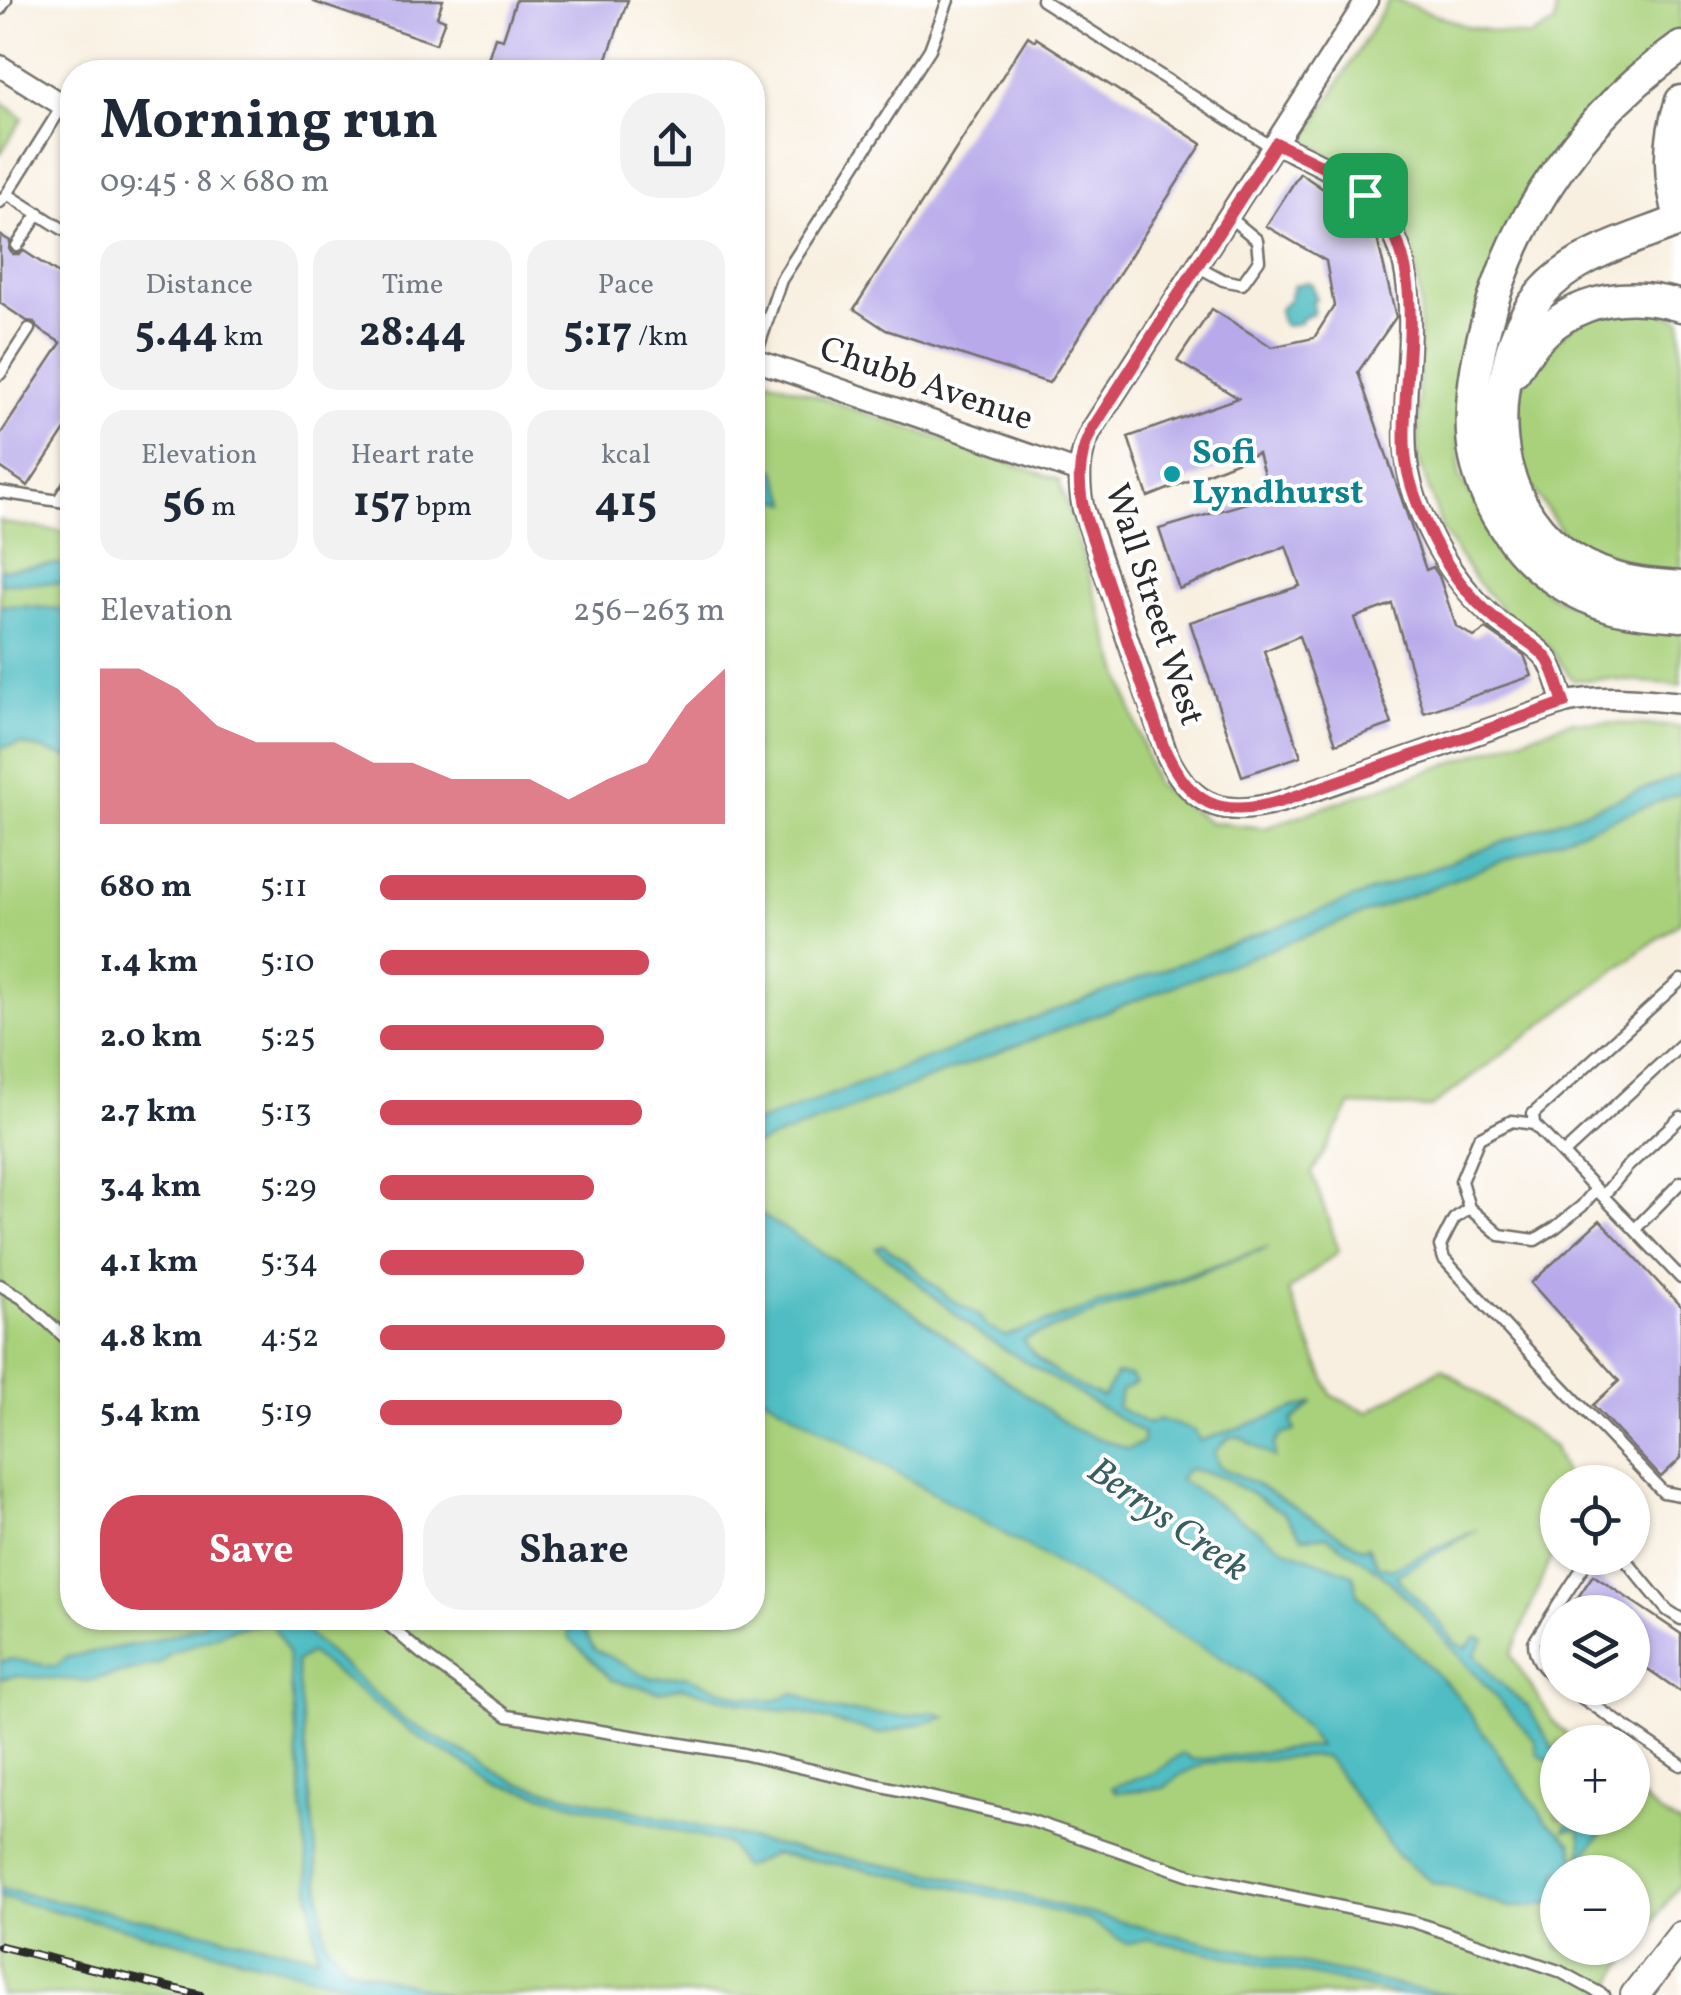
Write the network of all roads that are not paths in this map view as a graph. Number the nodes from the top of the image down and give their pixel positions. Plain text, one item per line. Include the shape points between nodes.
1 (6, 0) edge
2 (948, 0) edge
3 (1042, 0) edge
4 (1367, 0) edge
5 (0, 9) edge
6 (1681, 47) edge
7 (0, 66) edge
8 (1681, 101) edge
9 (60, 103) edge
10 (60, 119) edge
11 (1274, 145) junction
12 (4, 198) edge
13 (39, 213) junction
14 (1228, 216) junction
15 (1681, 220) edge
16 (60, 228) edge
17 (17, 246) dead end
18 (1196, 266) junction
19 (1681, 306) edge
20 (765, 326) edge
21 (29, 329) dead end
22 (765, 364) edge
23 (0, 374) edge
24 (1501, 422) junction
25 (1079, 472) junction
26 (0, 492) edge
27 (60, 498) edge
28 (58, 501) joint
29 (1681, 587) edge
30 (1681, 616) edge
31 (1564, 703) junction
32 (1681, 703) edge
33 (1681, 980) edge
34 (1681, 1045) edge
35 (1681, 1117) edge
36 (1534, 1124) junction
37 (1563, 1154) junction
38 (1681, 1182) edge
39 (1600, 1193) junction
40 (1469, 1208) junction
41 (1635, 1229) junction
42 (1681, 1254) edge
43 (1669, 1265) junction
44 (1681, 1278) edge
45 (0, 1285) edge
46 (60, 1333) edge
47 (1681, 1494) edge
48 (1638, 1575) edge
49 (1681, 1620) edge
50 (394, 1630) edge
51 (1540, 1633) edge
52 (1540, 1661) edge
53 (1593, 1705) edge
54 (1681, 1765) edge
55 (1681, 1936) edge
56 (1603, 1995) edge
57 (1634, 1995) edge

1 - 5 lane
2 - 20 lane via 930,49 781,280
3 - 11 lane
4 - 11 street, Wall Street West
6 - 30 main road via 1596,121 1528,218 1488,320 1472,422 1486,494 1533,562 1561,584 1609,606
7 - 9 street
8 - 15 main road via 1670,168
10 - 12 lane
11 - 14 street, Wall Street West
11 - 31 street via 1354,186 1400,243 1409,290 1406,455 1422,542 1501,624 1545,656
12 - 13 lane
13 - 16 lane
13 - 17 lane
14 - 18 street, Wall Street West
14 - 18 lane via 1257,240 1259,260 1242,284
15 - 24 main road via 1584,260 1540,295 1514,340
18 - 25 street, Wall Street West via 1091,431
19 - 24 main road via 1619,297 1557,322 1522,358
21 - 23 lane
22 - 25 street, Chubb Avenue
24 - 29 main road via 1513,486 1552,541 1603,574
25 - 31 street, Wall Street West via 1086,519 1163,746 1184,784 1209,802 1257,808
26 - 28 lane
27 - 28 lane
31 - 32 street, Wall Street West
33 - 36 lane via 1533,1114
34 - 37 lane
35 - 39 lane
36 - 37 lane
36 - 40 lane via 1512,1121 1479,1138 1461,1181
37 - 39 lane
38 - 41 lane
39 - 40 lane via 1535,1240 1500,1234
39 - 41 lane
40 - 47 lane via 1454,1219 1440,1246 1444,1260 1662,1492
41 - 43 lane
42 - 43 lane
43 - 44 lane
45 - 46 lane
48 - 49 lane
50 - 56 lane via 507,1716 743,1754 1028,1820 1194,1876 1414,1922 1559,1971
51 - 52 lane via 1534,1652
53 - 54 lane
55 - 57 street

